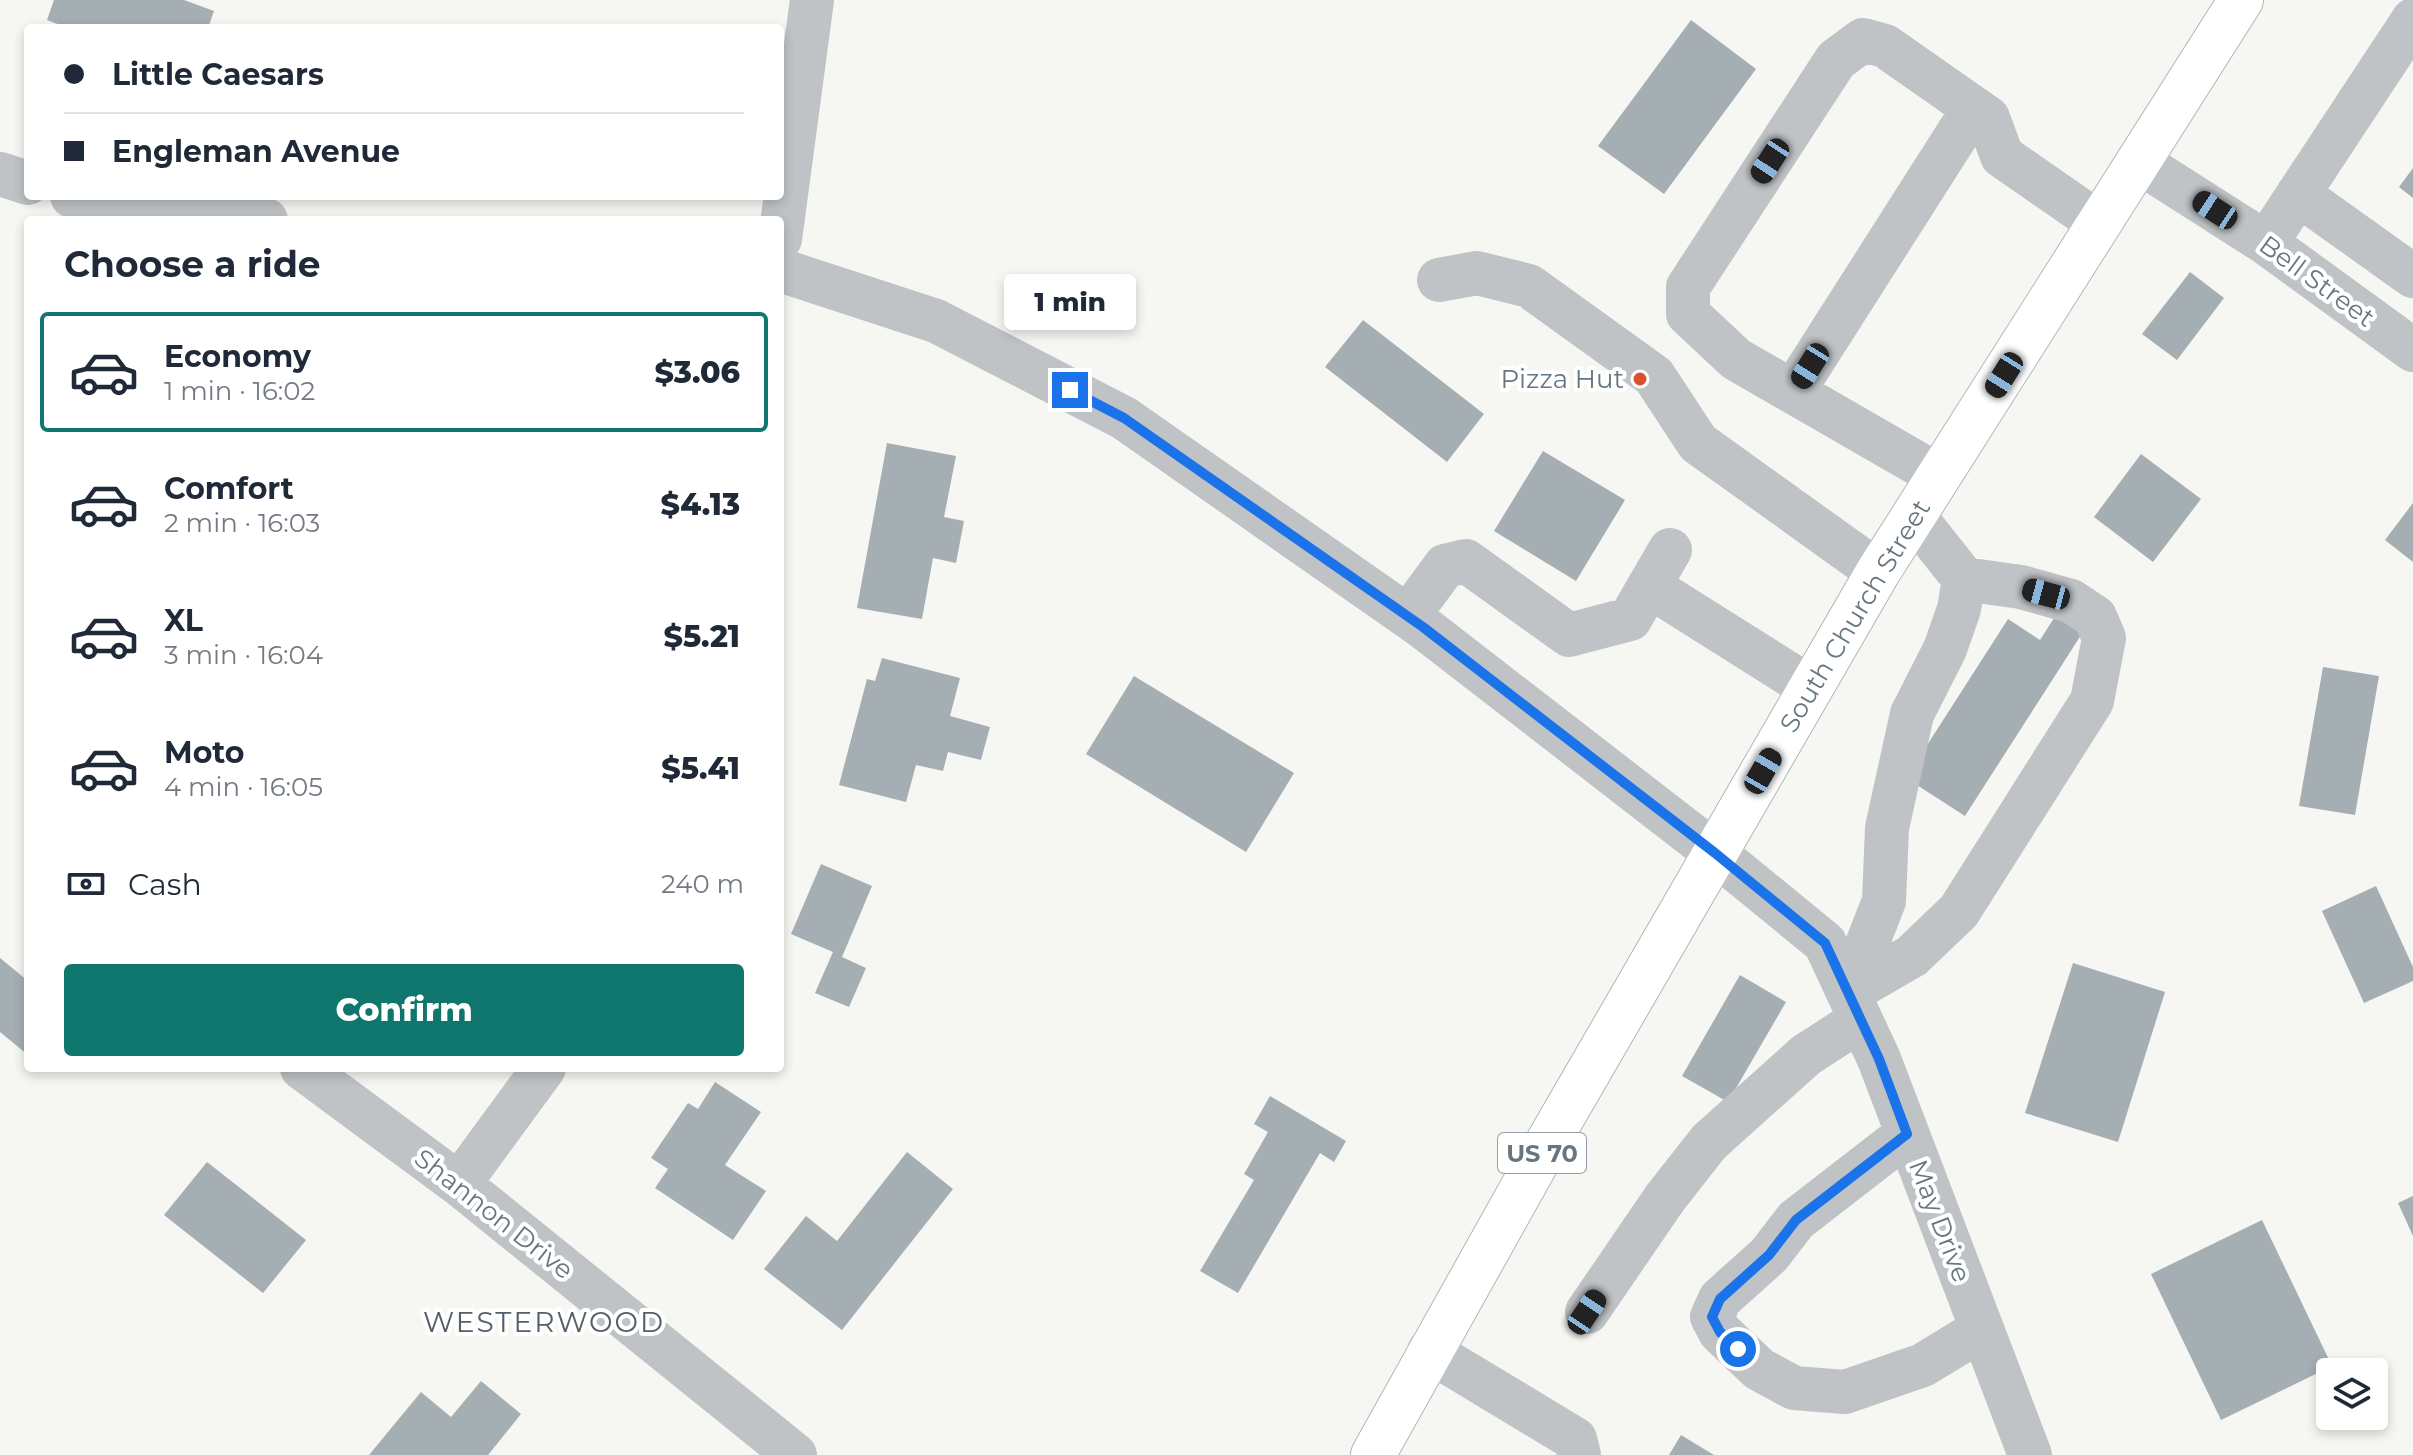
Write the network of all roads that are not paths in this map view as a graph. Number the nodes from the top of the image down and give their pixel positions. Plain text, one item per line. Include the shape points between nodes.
1 (812, 0) edge
2 (2241, 0) edge
3 (2413, 20) edge
4 (1974, 108) junction
5 (2139, 162) junction
6 (0, 174) edge
7 (24, 182) edge
8 (2298, 194) junction
9 (97, 200) edge
10 (205, 216) edge
11 (783, 216) edge
12 (2100, 224) junction
13 (2266, 243) junction
14 (784, 271) edge
15 (2413, 276) edge
16 (1439, 280) dead end
17 (2413, 350) edge
18 (1793, 392) junction
19 (1939, 476) junction
20 (1914, 516) junction
21 (1878, 572) junction
22 (1964, 579) junction
23 (1408, 616) junction
24 (1811, 688) junction
25 (1715, 853) junction
26 (1854, 1007) junction
27 (307, 1072) edge
28 (541, 1072) edge
29 (1907, 1134) junction
30 (459, 1184) junction
31 (1587, 1312) dead end
32 (1982, 1329) junction
33 (1429, 1351) junction
34 (795, 1455) edge
35 (1373, 1455) edge
36 (1579, 1455) edge
37 (2030, 1455) edge

1 - 11 street
2 - 5 main road, South Church Street / US 70
3 - 8 street
4 - 12 street via 1988,118 2002,156
4 - 18 street
4 - 18 street via 1885,46 1863,40 1836,60 1688,287 1688,314 1736,359
5 - 12 main road, South Church Street / US 70
5 - 13 street, Bell Street
6 - 7 street
8 - 13 street
8 - 15 street
9 - 10 street
12 - 19 main road, South Church Street / US 70
13 - 17 street, Bell Street
14 - 23 street, May Drive via 936,321 1124,418
16 - 21 street via 1477,273 1529,286 1654,376 1698,443
18 - 19 street
19 - 20 main road, South Church Street / US 70
20 - 21 main road, South Church Street / US 70
20 - 22 street
21 - 24 main road, South Church Street / US 70
22 - 26 street via 1945,649 1912,714 1887,828 1884,901
22 - 26 street via 2071,601 2095,617 2104,638 2092,701 1959,911
23 - 24 street via 1445,566 1466,561 1569,635 1630,619 1660,568
23 - 25 street, May Drive
24 - 25 main road, South Church Street / US 70
25 - 26 street, May Drive via 1825,943
25 - 33 main road, South Church Street / US 70
26 - 29 street, May Drive
26 - 31 street via 1709,1142
27 - 30 street, Shannon Drive
28 - 30 street
29 - 32 street, May Drive
29 - 32 street via 1796,1220 1769,1255 1720,1299 1712,1317 1720,1332 1759,1369 1794,1388 1845,1392 1923,1365
30 - 34 street, Shannon Drive
32 - 37 street, May Drive
33 - 35 main road, South Church Street / US 70
33 - 36 street via 1575,1439

